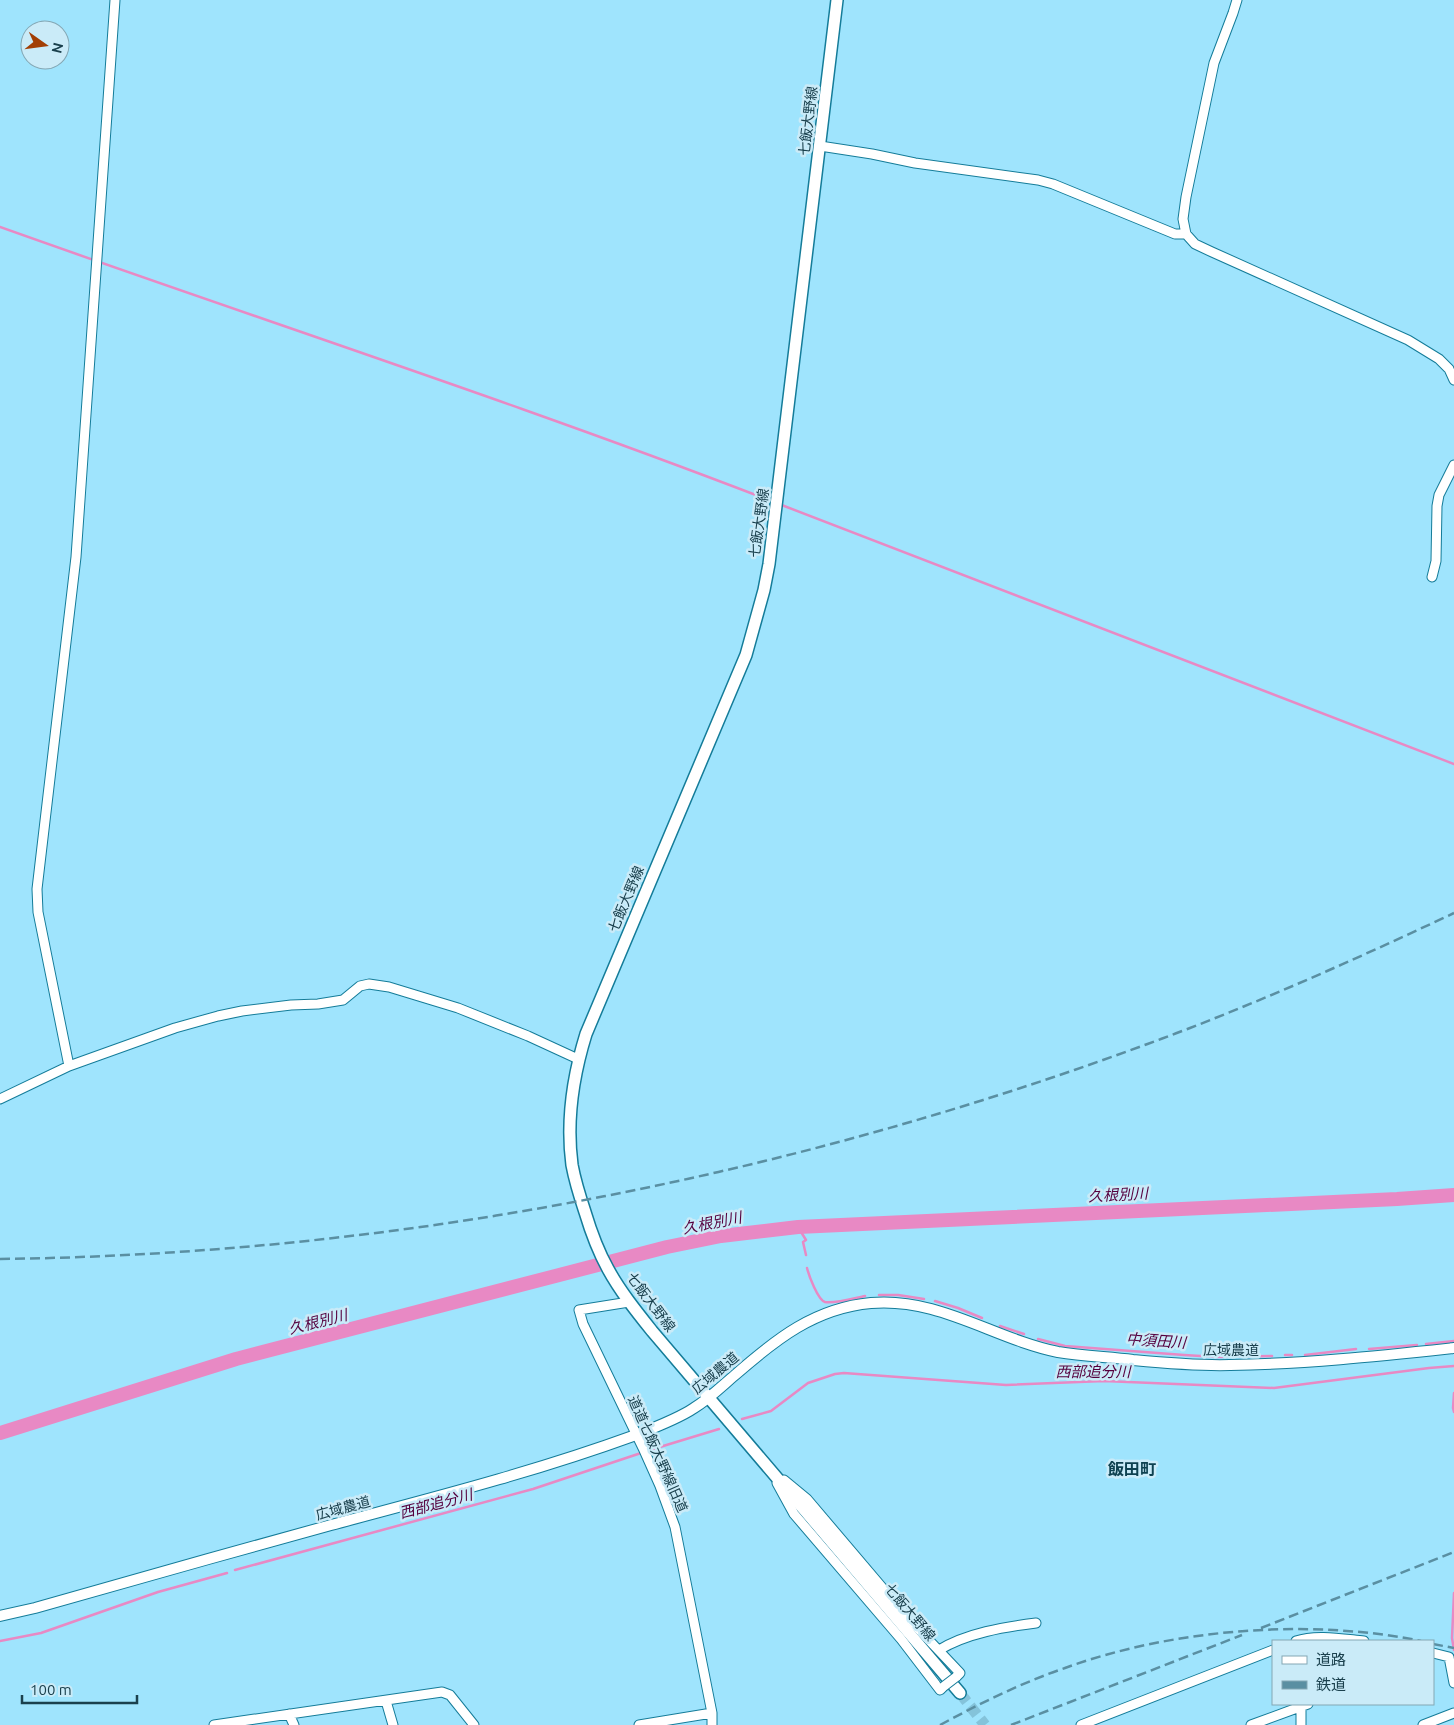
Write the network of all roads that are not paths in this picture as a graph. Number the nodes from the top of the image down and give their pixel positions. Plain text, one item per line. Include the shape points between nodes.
1 (115, 0) edge
2 (837, 0) edge
3 (1237, 0) edge
4 (820, 146) junction
5 (1186, 234) junction
6 (1454, 380) edge
7 (1454, 465) edge
8 (1432, 576) dead end
9 (578, 1059) junction
10 (69, 1066) junction
11 (0, 1099) edge
12 (627, 1298) junction
13 (1454, 1348) edge
14 (708, 1398) junction
15 (636, 1435) junction
16 (769, 1469) junction
17 (0, 1616) edge
18 (1036, 1623) dead end
19 (1300, 1640) edge
20 (1350, 1640) edge
21 (939, 1650) junction
22 (1272, 1650) edge
23 (1435, 1655) edge
24 (1454, 1683) edge
25 (960, 1693) tunnel mouth
26 (386, 1701) junction
27 (1303, 1705) edge
28 (712, 1713) junction
29 (1454, 1713) edge
30 (289, 1714) junction
31 (214, 1725) edge
32 (294, 1725) edge
33 (393, 1725) edge
34 (474, 1725) edge
35 (639, 1725) edge
36 (712, 1725) edge
37 (1081, 1725) edge
38 (1251, 1725) edge
39 (1302, 1725) edge
40 (1422, 1725) edge

1 - 10 street via 76,557 37,890 38,912
2 - 4 main road, 七飯大野線
3 - 5 street via 1212,73 1186,198 1183,219
4 - 5 street via 1038,180 1174,234
4 - 9 main road, 七飯大野線 via 764,590 746,655 601,995
5 - 6 street via 1194,244 1408,340 1439,359
7 - 8 street via 1439,495 1437,554
9 - 10 street via 458,1008 369,984 360,986 343,1000 211,1018
9 - 12 main road, 七飯大野線 via 570,1122 572,1166 594,1239
10 - 11 street
12 - 14 main road, 七飯大野線
12 - 15 street, 道道七飯大野線旧道 via 578,1310
13 - 14 street, 広域農道 via 1279,1364 1154,1362 1060,1352 997,1334 941,1311 916,1305 872,1303 825,1313 795,1328 764,1349
14 - 15 street, 広域農道 via 693,1409
14 - 16 main road, 七飯大野線
15 - 17 street, 広域農道 via 539,1468
15 - 28 street, 道道七飯大野線旧道 via 675,1527
16 - 21 street via 807,1499
16 - 21 street, bridge via 794,1514 901,1639 940,1690 960,1673
16 - 25 main road, 七飯大野線
18 - 21 street via 964,1639
19 - 20 street
22 - 37 street
23 - 24 street via 1449,1657
26 - 30 street
26 - 33 street
26 - 34 street via 442,1692 450,1695
27 - 38 street
27 - 39 street
28 - 35 street
28 - 36 street, 道道七飯大野線旧道
29 - 40 street
30 - 31 street
30 - 32 street

